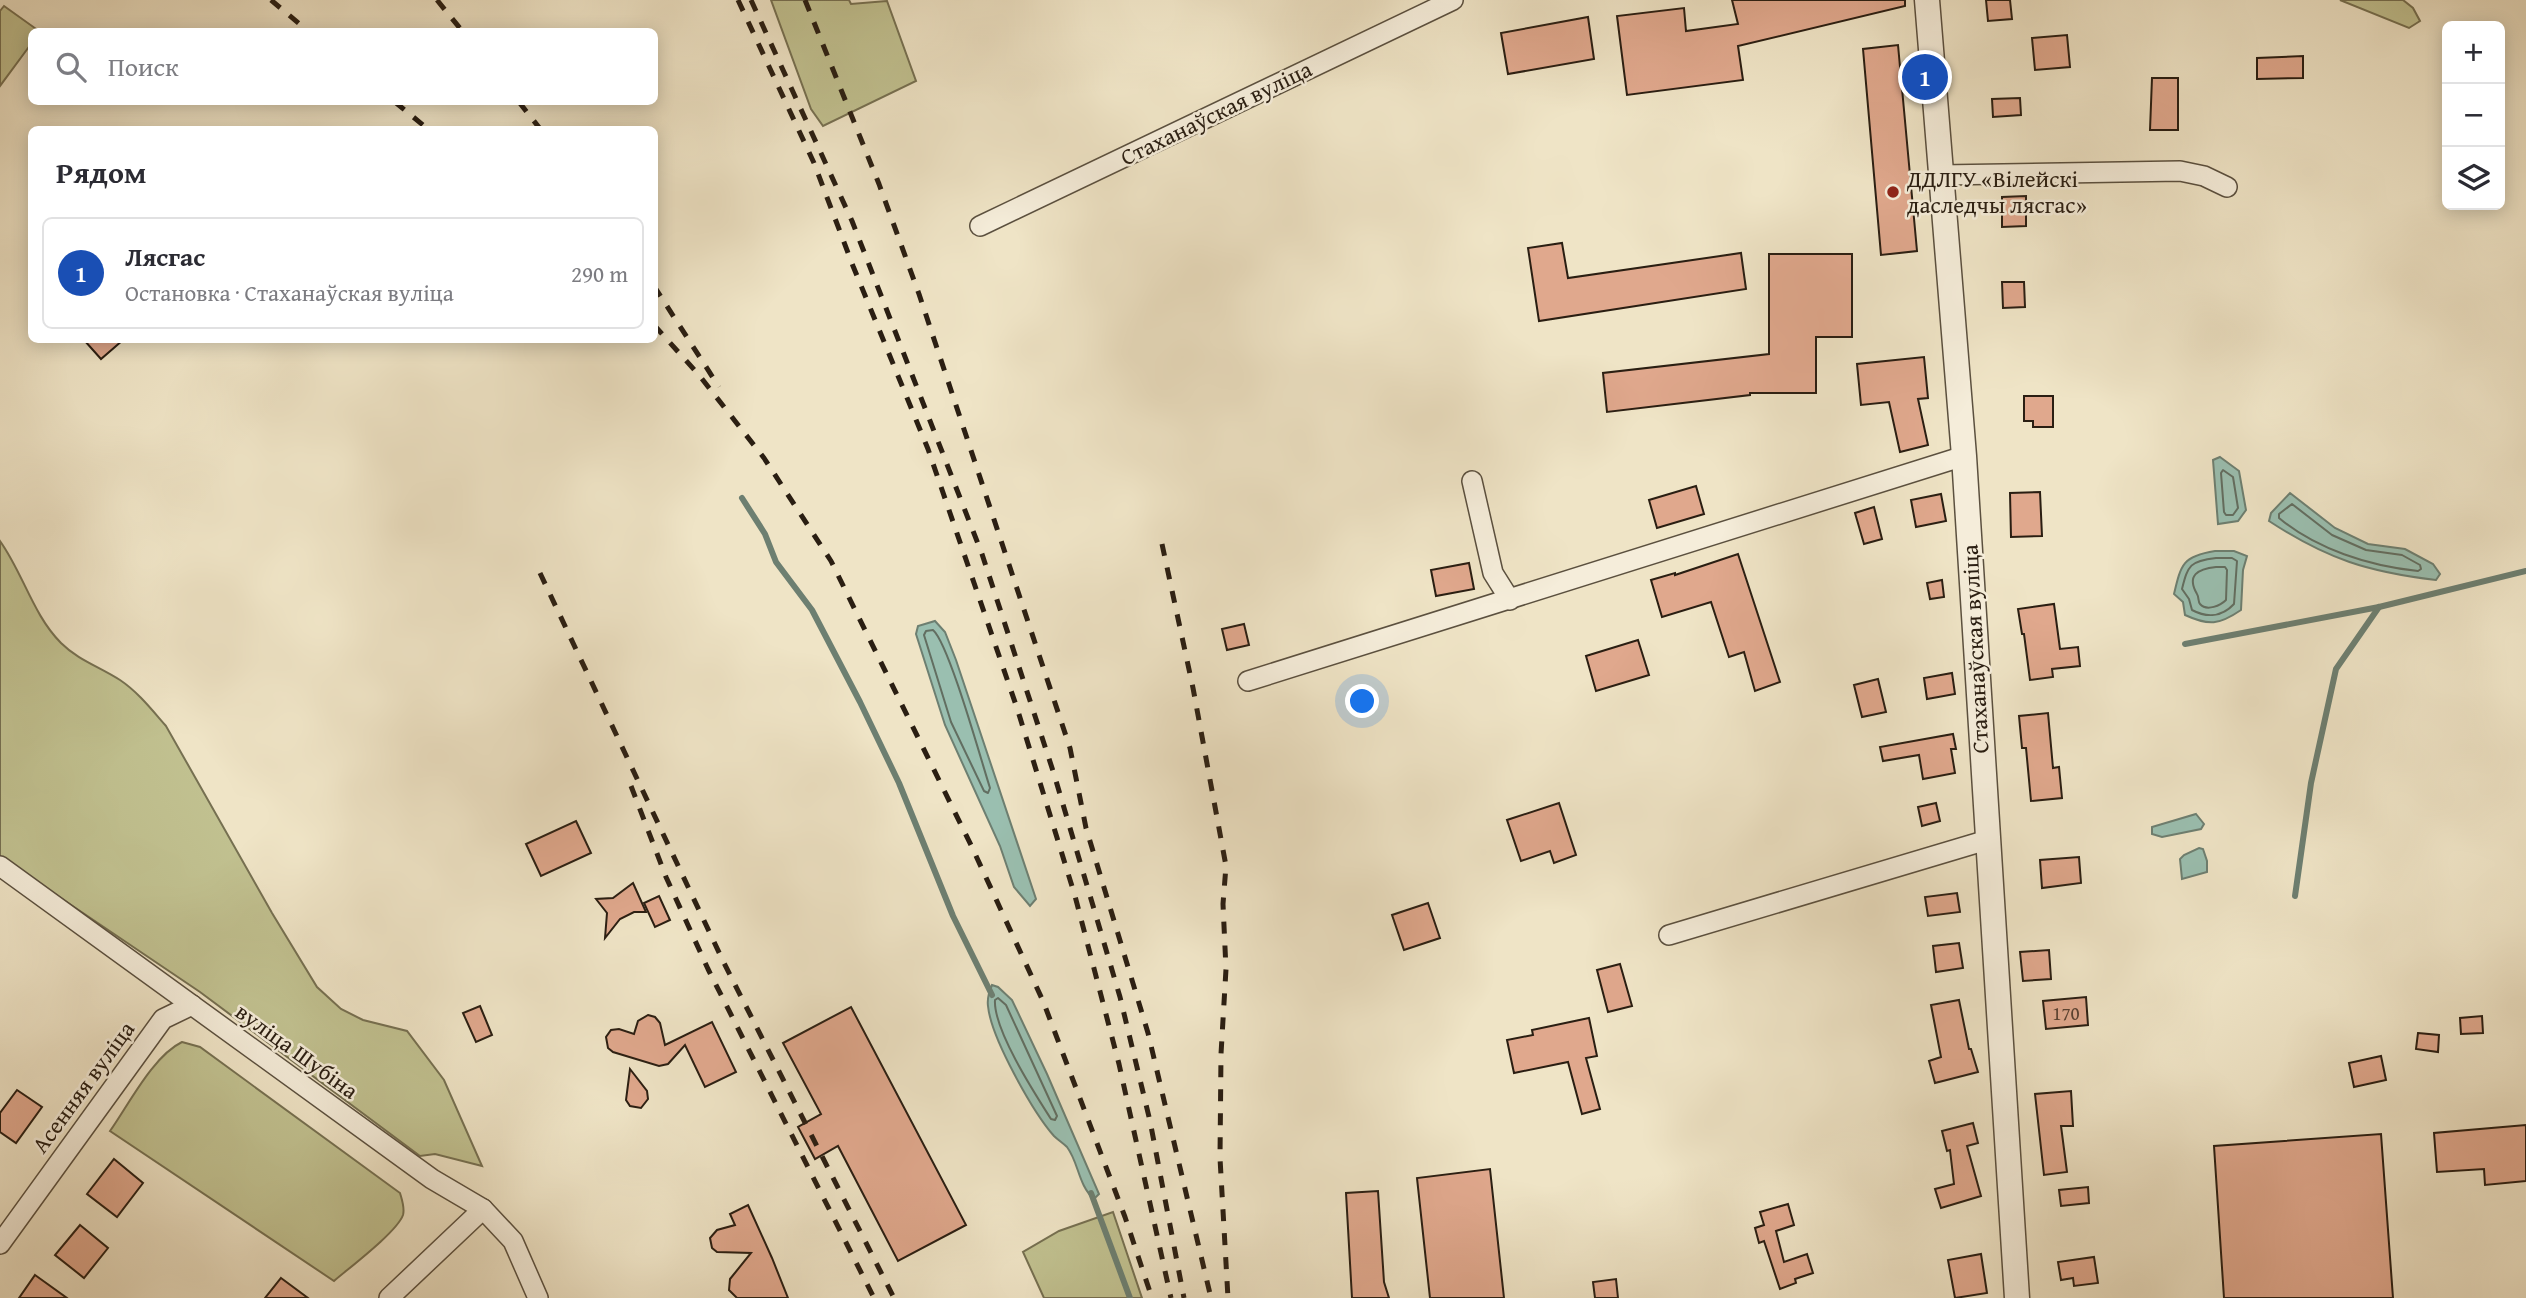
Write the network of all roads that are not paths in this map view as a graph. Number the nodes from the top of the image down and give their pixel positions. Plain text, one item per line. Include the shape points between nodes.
1 (1453, 0) edge
2 (1927, 0) edge
3 (1941, 176) junction
4 (2227, 187) dead end
5 (980, 226) dead end
6 (1964, 456) junction
7 (1472, 481) dead end
8 (1510, 600) junction
9 (1248, 681) dead end
10 (1987, 840) junction
11 (0, 866) edge
12 (1669, 935) dead end
13 (192, 1005) junction
14 (483, 1209) junction
15 (0, 1244) edge
16 (389, 1298) edge
17 (538, 1298) edge
18 (2017, 1298) edge

1 - 5 street, Стаханаўская вуліца
2 - 3 street, Стаханаўская вуліца
3 - 4 street via 2180,171
3 - 6 street, Стаханаўская вуліца
6 - 8 street
6 - 10 street, Стаханаўская вуліца
7 - 8 street via 1493,573
8 - 9 street
10 - 12 street
10 - 18 street, Стаханаўская вуліца
11 - 13 street, вуліца Шубіна
13 - 14 street, вуліца Шубіна via 432,1179
13 - 15 street, Асенняя вуліца via 163,1019
14 - 16 street
14 - 17 street, вуліца Шубіна via 513,1241

